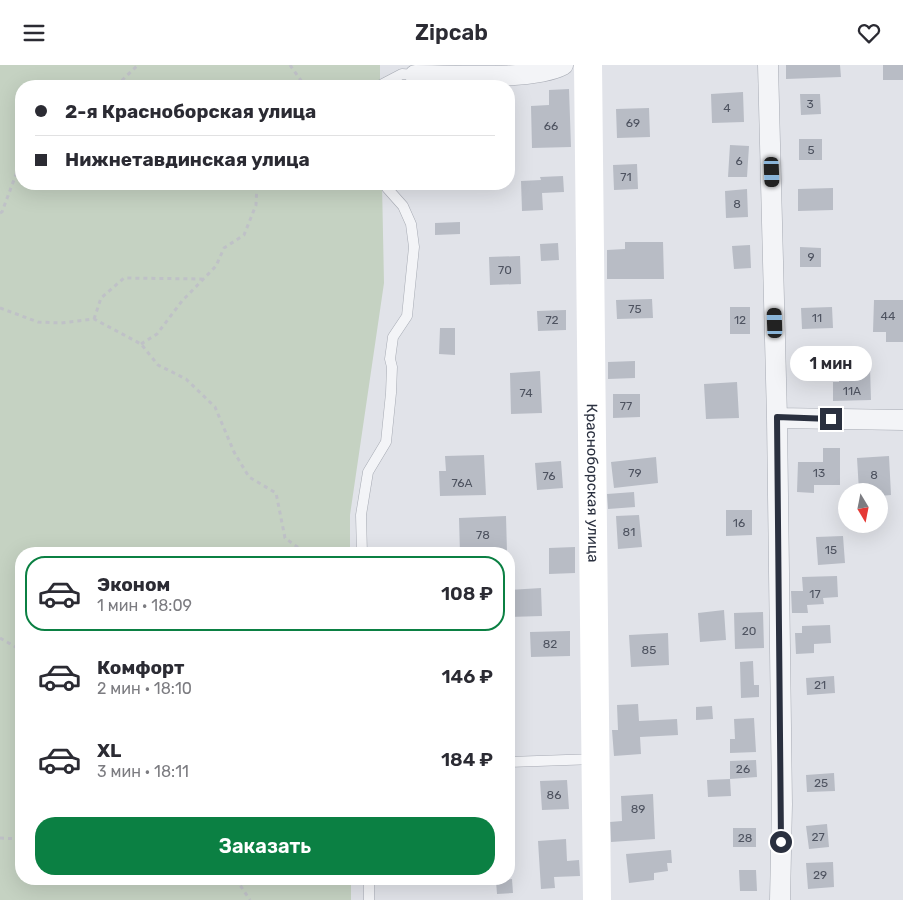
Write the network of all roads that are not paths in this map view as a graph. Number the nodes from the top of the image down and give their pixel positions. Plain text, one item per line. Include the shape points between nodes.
1 (563, 65) edge
2 (588, 65) edge
3 (768, 65) edge
4 (406, 71) edge
5 (390, 80) edge
6 (389, 190) edge
7 (777, 417) junction
8 (903, 420) edge
9 (362, 547) edge
10 (596, 759) junction
11 (515, 762) edge
12 (369, 885) edge
13 (369, 900) edge
14 (597, 900) edge
15 (780, 900) edge

1 - 4 street via 554,70 509,75
2 - 10 street, Красноборская улица
3 - 7 street
4 - 5 lane
6 - 9 lane via 403,206 414,247 407,316 392,337 386,442 368,472 361,515
7 - 8 street
7 - 15 street via 782,804
10 - 11 lane
10 - 14 street, Красноборская улица
12 - 13 lane

